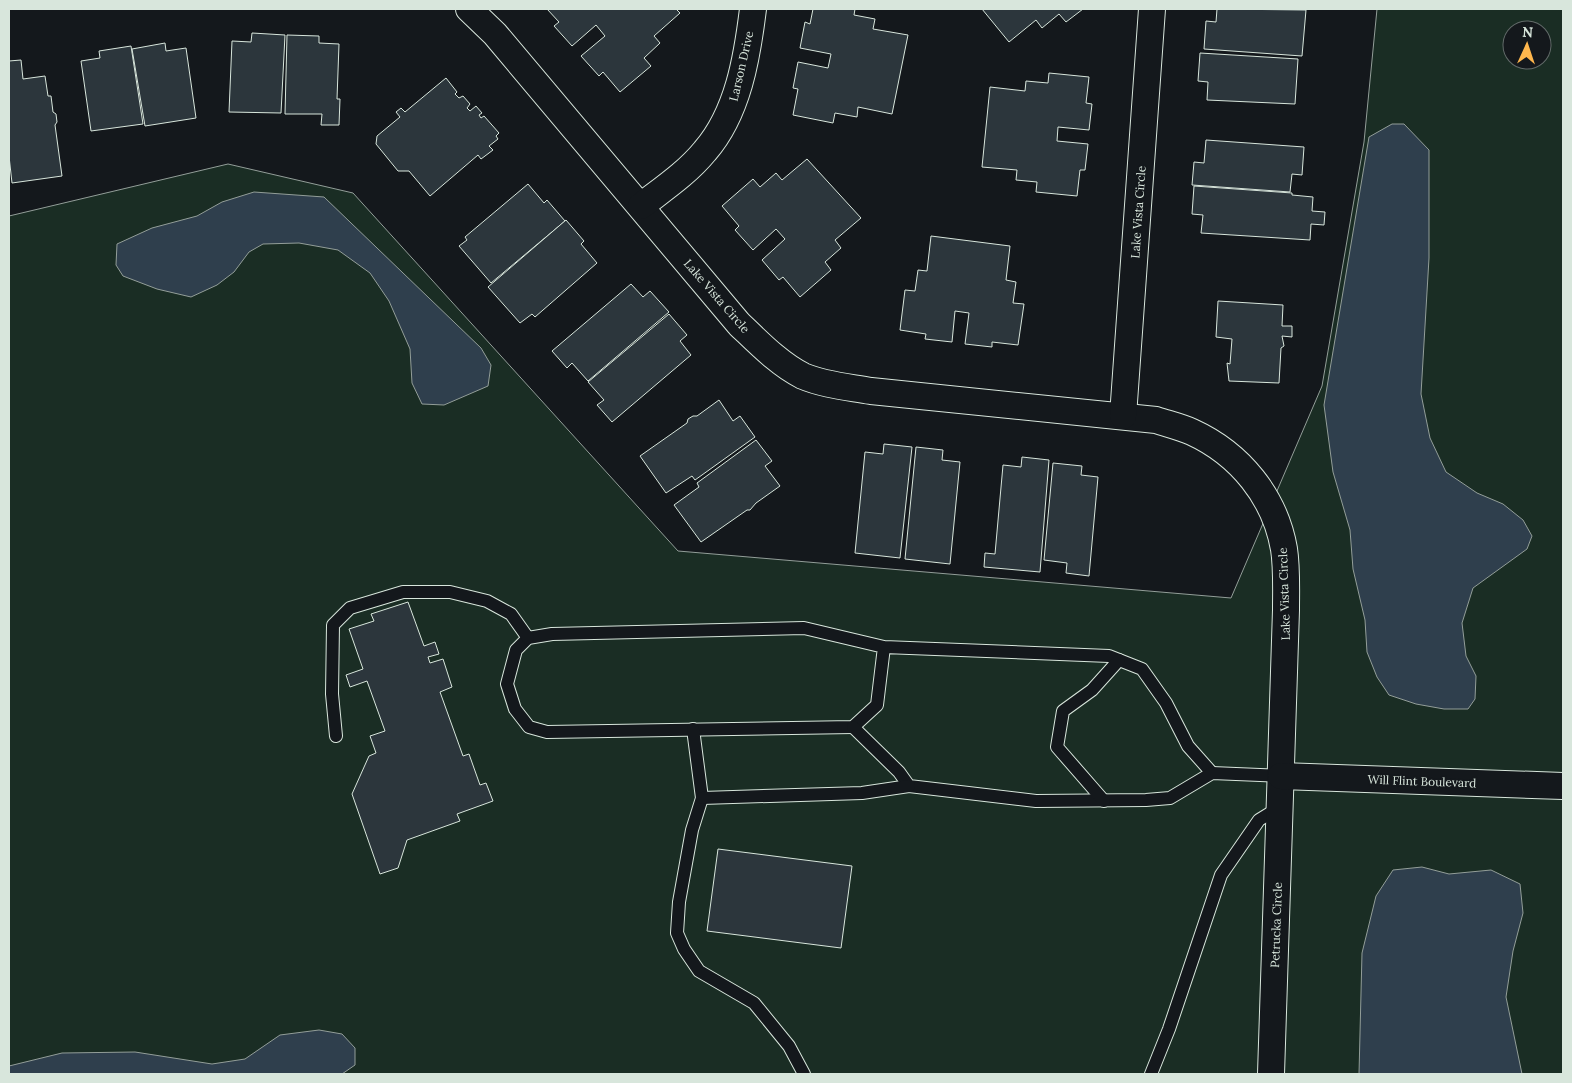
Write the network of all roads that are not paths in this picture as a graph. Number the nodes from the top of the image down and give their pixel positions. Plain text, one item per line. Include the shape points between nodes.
1 (469, 9) edge
2 (752, 9) edge
3 (1152, 9) edge
4 (641, 206) junction
5 (1123, 416) junction
6 (528, 638) junction
7 (884, 647) junction
8 (1120, 660) junction
9 (853, 726) junction
10 (693, 729) junction
11 (336, 736) dead end
12 (1212, 772) junction
13 (1281, 776) junction
14 (909, 786) junction
15 (1563, 786) edge
16 (702, 798) junction
17 (1104, 801) junction
18 (1280, 807) junction
19 (804, 1074) edge
20 (1151, 1074) edge
21 (1271, 1074) edge

1 - 4 street, Lake Vista Circle via 495,34
2 - 4 street, Larson Drive via 740,81 728,118 705,151
3 - 5 street, Lake Vista Circle
4 - 5 street, Lake Vista Circle via 739,324 768,352 803,376 871,390
5 - 13 street, Lake Vista Circle via 1156,420 1192,432 1227,453 1255,480 1275,514 1284,549 1286,610
6 - 7 lane via 552,634 804,628
6 - 10 lane via 516,650 507,684 515,709 529,727 547,732
6 - 11 lane via 511,614 487,601 450,592 402,592 350,608 333,625 332,694
7 - 8 lane via 1088,653
7 - 9 lane via 877,705
8 - 12 lane via 1142,669 1166,703 1188,746
8 - 17 lane via 1092,690 1063,711 1057,747
9 - 10 lane
9 - 14 lane
10 - 16 lane
12 - 13 lane
12 - 17 lane via 1170,798
13 - 15 street, Will Flint Boulevard
13 - 18 street, Petrucka Circle
14 - 16 lane via 862,793
14 - 17 lane via 1036,802
16 - 19 lane via 692,830 677,933 699,971 754,1003 789,1046
18 - 20 lane via 1259,820 1221,875
18 - 21 street, Petrucka Circle

